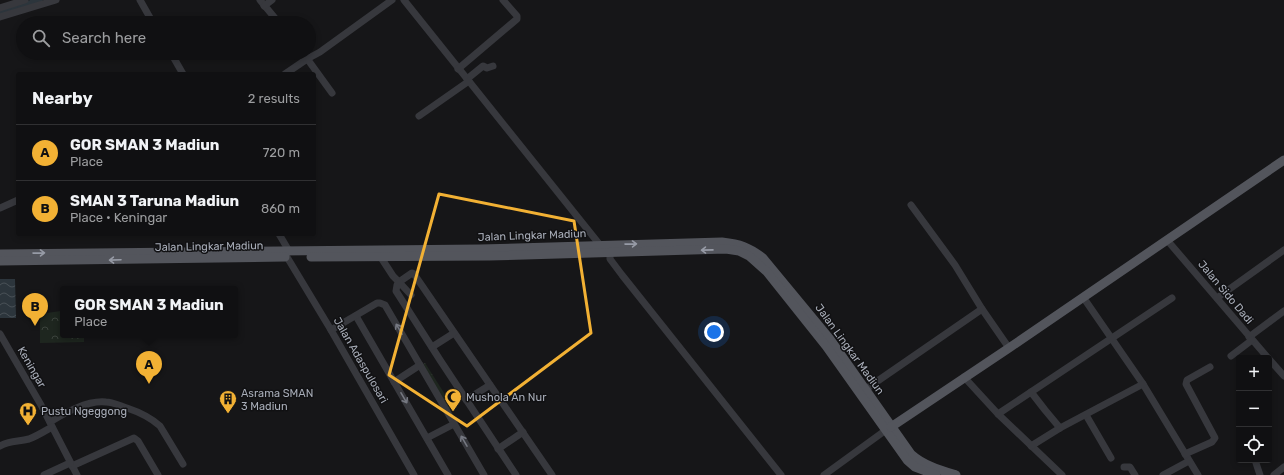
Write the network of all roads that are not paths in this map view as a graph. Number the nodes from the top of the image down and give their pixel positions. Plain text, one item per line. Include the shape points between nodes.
1 (25, 0) edge
2 (56, 0) edge
3 (140, 0) edge
4 (272, 0) edge
5 (392, 0) edge
6 (404, 0) edge
7 (503, 0) edge
8 (262, 3) edge
9 (0, 8) edge
10 (149, 16) edge
11 (273, 16) edge
12 (0, 17) edge
13 (316, 53) edge
14 (175, 60) edge
15 (301, 60) edge
16 (308, 60) edge
17 (493, 66) dead end
18 (458, 68) junction
19 (182, 72) edge
20 (288, 72) edge
21 (468, 80) junction
22 (332, 93) dead end
23 (419, 116) dead end
24 (1284, 160) edge
25 (16, 201) edge
26 (911, 205) dead end
27 (0, 208) edge
28 (280, 236) edge
29 (1167, 240) junction
30 (600, 245) junction
31 (1284, 250) edge
32 (509, 252) junction
33 (610, 252) junction
34 (0, 254) edge
35 (288, 254) junction
36 (380, 256) junction
37 (63, 257) junction
38 (0, 261) edge
39 (399, 282) junction
40 (423, 288) junction
41 (411, 295) junction
42 (1083, 297) junction
43 (1172, 298) dead end
44 (1217, 298) junction
45 (402, 300) junction
46 (982, 309) junction
47 (1284, 311) edge
48 (356, 316) junction
49 (331, 330) junction
50 (454, 333) junction
51 (0, 334) edge
52 (1112, 338) junction
53 (1250, 338) junction
54 (432, 348) junction
55 (1009, 348) junction
56 (1265, 355) edge
57 (1231, 356) dead end
58 (1272, 363) edge
59 (420, 365) junction
60 (1210, 367) dead end
61 (1283, 374) edge
62 (964, 377) junction
63 (394, 382) junction
64 (1142, 384) junction
65 (490, 385) junction
66 (866, 389) junction
67 (1031, 392) junction
68 (466, 400) junction
69 (998, 414) junction
70 (1086, 415) junction
71 (51, 424) junction
72 (454, 424) junction
73 (1060, 428) junction
74 (888, 429) junction
75 (523, 432) junction
76 (427, 438) junction
77 (0, 446) edge
78 (1031, 446) junction
79 (498, 449) junction
80 (1185, 454) junction
81 (1111, 458) dead end
82 (1189, 461) junction
83 (1256, 463) dead end
84 (71, 464) junction
85 (183, 464) dead end
86 (1124, 467) dead end
87 (1284, 467) edge
88 (44, 475) edge
89 (77, 475) edge
90 (158, 475) edge
91 (414, 475) edge
92 (448, 475) edge
93 (484, 475) edge
94 (516, 475) edge
95 (552, 475) edge
96 (782, 475) edge
97 (824, 475) edge
98 (936, 475) edge
99 (956, 475) edge
100 (1062, 475) edge
101 (1135, 475) edge
102 (1163, 475) edge
103 (1198, 475) edge
104 (1260, 475) edge
105 (1274, 475) edge

1 - 9 street
2 - 12 street
3 - 10 street
4 - 8 street
5 - 13 street
6 - 18 street
7 - 18 street via 517,19
8 - 11 street
14 - 19 street
15 - 20 street
16 - 22 street
17 - 21 street via 483,66
18 - 21 street
21 - 23 street
21 - 30 street
24 - 29 main road
25 - 27 street
26 - 46 street via 955,265
28 - 35 street, Jalan Adaspulosari
29 - 42 main road
29 - 44 street, Jalan Sido Dadi
30 - 32 main road, Jalan Lingkar Madiun
30 -> 66 main road, Jalan Lingkar Madiun via 722,242 740,244 752,250 771,267 825,333
31 - 44 street
32 - 33 main road, Jalan Lingkar Madiun
32 - 35 main road, Jalan Lingkar Madiun
32 - 36 main road, Jalan Lingkar Madiun
74 -> 33 main road, Jalan Lingkar Madiun via 767,272 749,256 726,249
33 - 96 street via 610,259 622,275
34 -> 37 main road, Jalan Lingkar Madiun
35 - 36 main road, Jalan Lingkar Madiun
35 - 37 main road, Jalan Lingkar Madiun
35 - 49 street, Jalan Adaspulosari
36 - 39 street
37 - 38 main road, Jalan Lingkar Madiun
39 - 40 street via 413,273
39 - 41 street
39 - 45 street via 396,291
40 - 41 street
40 - 50 street
41 - 45 street
42 - 52 street
42 - 55 main road
43 - 52 street
44 - 53 street, Jalan Sido Dadi
45 - 54 street
46 - 55 street
46 - 66 street
47 - 53 street
48 - 49 street
59 -> 48 street via 385,305 377,303
48 - 63 street
49 - 91 street, Jalan Adaspulosari
50 - 54 street
50 - 65 street
51 - 71 street, Keningar
52 - 64 street
52 - 67 street
53 - 56 street, Jalan Sido Dadi
53 - 57 street
54 - 68 street
55 - 62 main road
58 - 61 street, Jalan Sido Dadi
59 - 63 street
59 - 72 street
60 - 80 street via 1187,380 1186,384 1215,438 1212,442
62 - 69 street
62 - 74 main road
63 -> 76 street
64 - 70 street
64 - 80 street
65 - 68 street
65 - 75 street
66 - 74 main road, Jalan Lingkar Madiun
67 - 69 street
67 - 73 street
68 - 79 street
69 - 78 street
70 - 73 street
70 - 81 street
71 - 77 street via 37,436
71 - 84 street, Keningar
71 - 85 street via 88,404 115,404 137,411 160,426
72 - 76 street
93 -> 72 street
73 - 78 street
74 - 97 street
74 - 98 main road, Jalan Lingkar Madiun via 907,460
74 - 99 main road, Jalan Lingkar Madiun via 917,460
75 - 79 street
75 - 95 street
76 - 92 street
78 - 100 street
79 - 94 street
80 - 82 street
82 - 102 street
82 - 103 street
83 - 104 street
84 - 88 street
84 - 89 street, Keningar
84 - 90 street via 134,438
86 - 101 street via 1130,467
87 - 105 street

